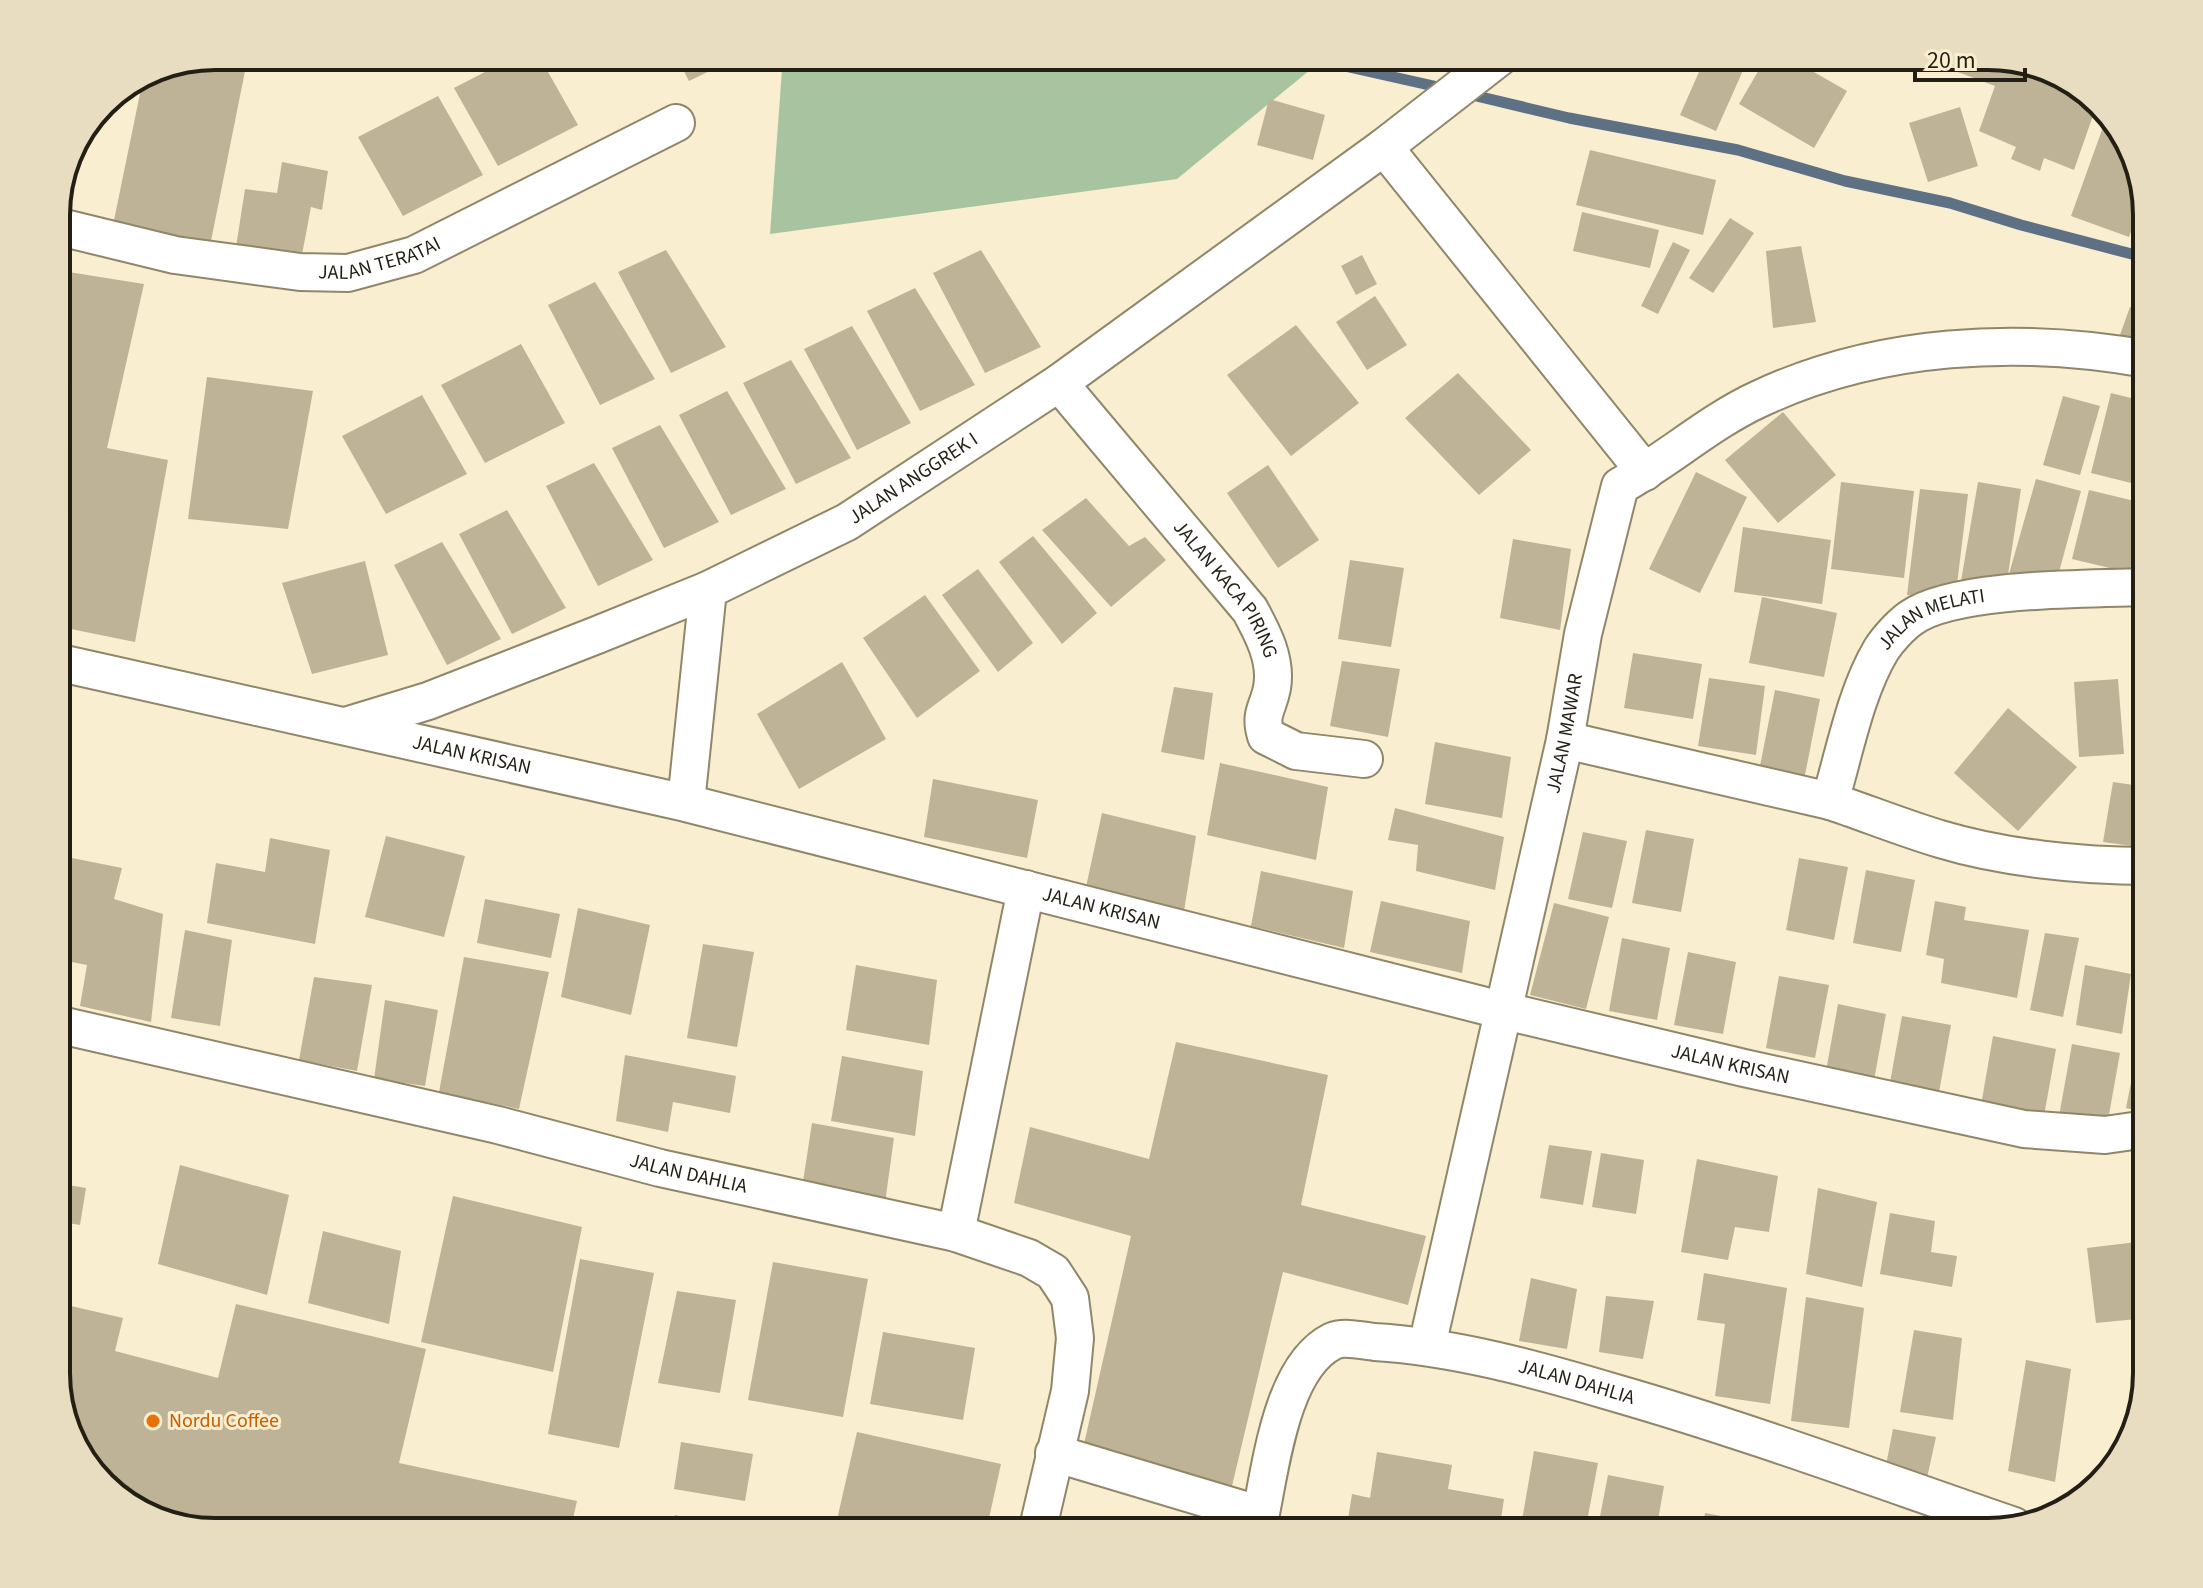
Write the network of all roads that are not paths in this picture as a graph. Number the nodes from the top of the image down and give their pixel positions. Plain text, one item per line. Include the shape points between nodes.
1 (1483, 70) edge
2 (676, 123) dead end
3 (1384, 147) junction
4 (70, 229) edge
5 (2133, 357) edge
6 (1059, 383) junction
7 (1645, 472) junction
8 (2133, 588) edge
9 (708, 590) junction
10 (70, 665) edge
11 (345, 726) junction
12 (1565, 740) junction
13 (1364, 759) dead end
14 (1830, 801) junction
15 (686, 803) junction
16 (2133, 866) edge
17 (1026, 889) junction
18 (1501, 1010) junction
19 (70, 1027) edge
20 (2133, 1131) edge
21 (956, 1233) junction
22 (1427, 1346) junction
23 (1054, 1453) junction
24 (1040, 1518) edge
25 (1244, 1518) edge
26 (1260, 1518) edge
27 (1990, 1518) edge

1 - 3 street, JALAN ANGGREK I
2 - 4 street, JALAN TERATAI via 414,255 348,273 175,255
3 - 6 street, JALAN ANGGREK I
3 - 7 street
5 - 7 street, JALAN MAWAR via 2059,348 1925,350 1847,368 1760,398 1716,421
6 - 9 street, JALAN ANGGREK I via 847,522
6 - 13 street, JALAN KACA PIRING via 1250,610 1266,638 1272,666 1272,688 1261,720 1266,736 1296,751
7 - 12 street, JALAN MAWAR via 1620,486 1583,634
8 - 14 street, JALAN MELATI via 2006,593 1948,603 1911,617 1883,647 1864,685
9 - 11 street, JALAN ANGGREK I via 428,701
9 - 15 street
10 - 11 street, JALAN KRISAN
11 - 15 street, JALAN KRISAN
12 - 14 street
12 - 18 street, JALAN MAWAR
14 - 16 street via 1957,843
15 - 17 street, JALAN KRISAN
17 - 18 street, JALAN KRISAN
17 - 21 street
18 - 20 street, JALAN KRISAN via 2024,1129 2105,1135
18 - 22 street, JALAN MAWAR
19 - 21 street, JALAN DAHLIA
21 - 23 street, JALAN DAHLIA via 1029,1258 1053,1272 1070,1298 1070,1391
22 - 26 street, JALAN DAHLIA via 1336,1339 1312,1356 1295,1383
22 - 27 street, JALAN DAHLIA via 1570,1379 1692,1415
23 - 24 street, JALAN DAHLIA
23 - 25 street

